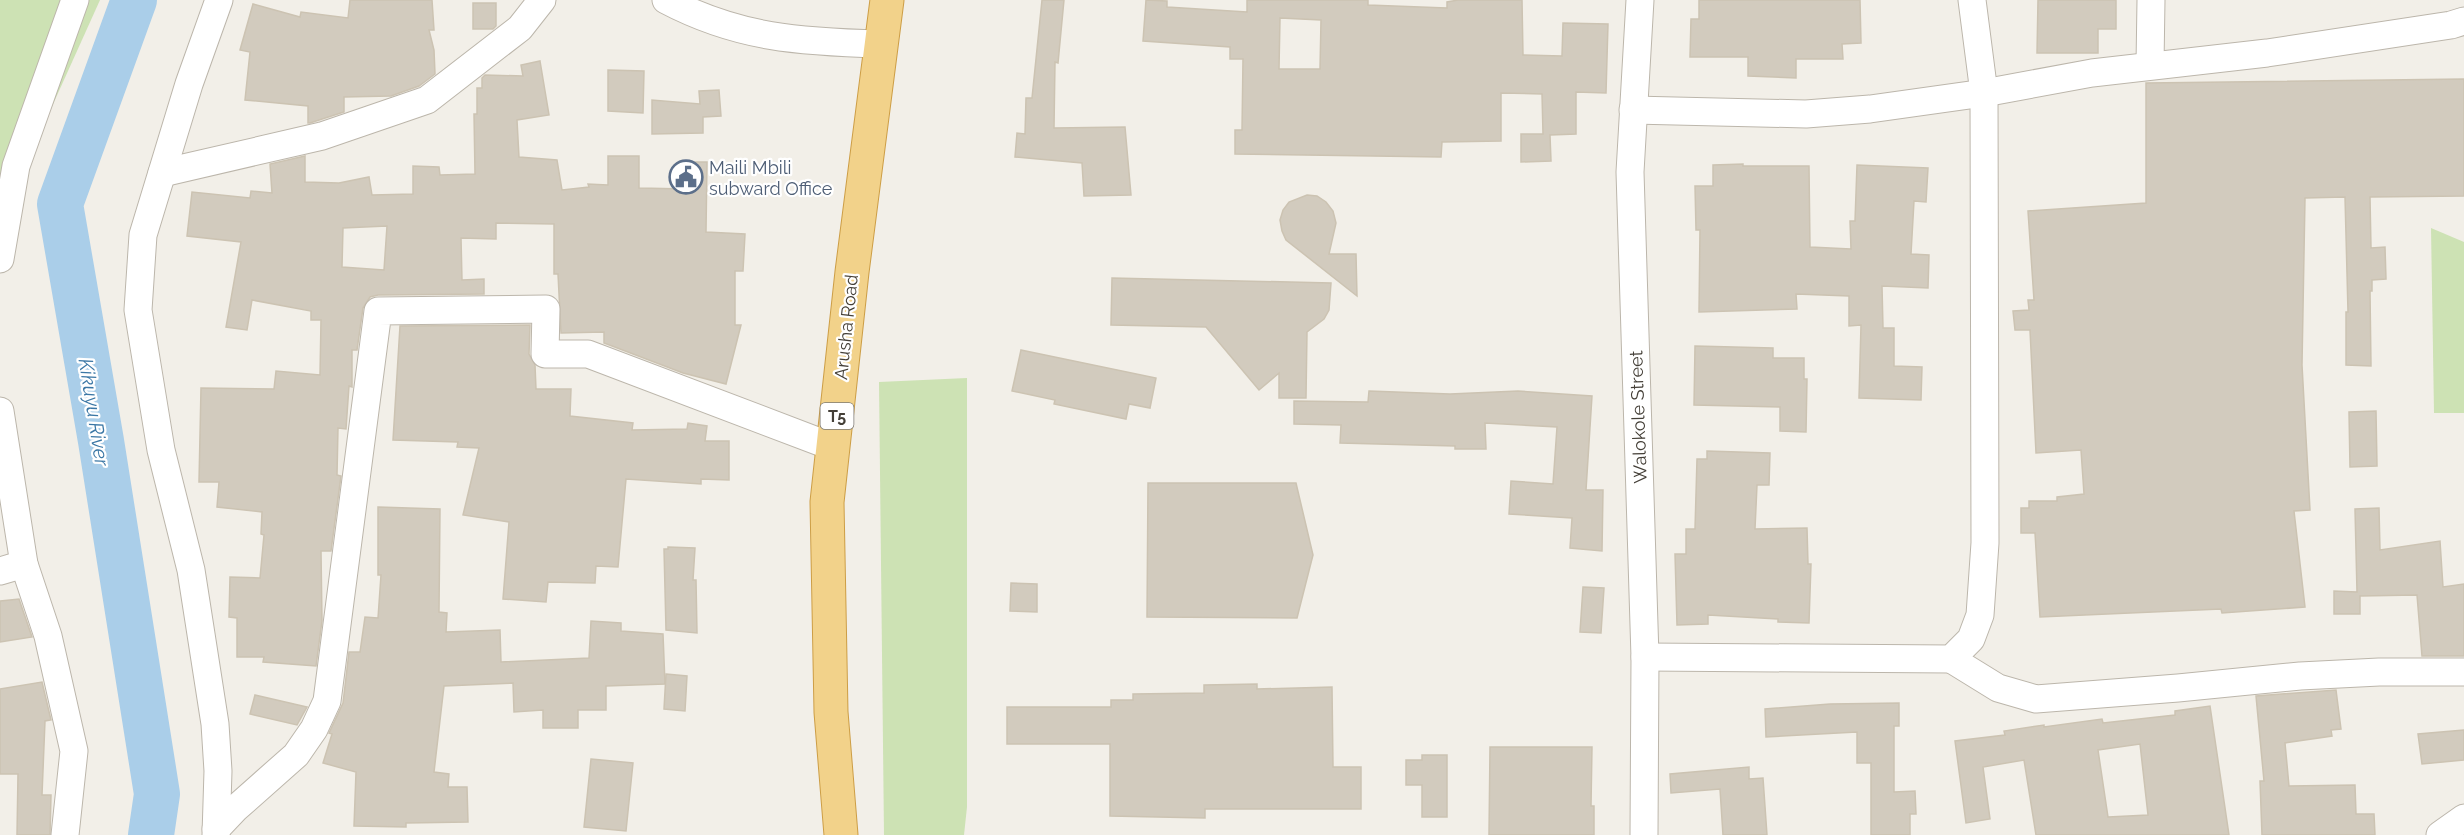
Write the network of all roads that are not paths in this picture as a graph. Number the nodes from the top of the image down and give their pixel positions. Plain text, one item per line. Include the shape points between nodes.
1 (75, 0) edge
2 (219, 0) edge
3 (543, 0) edge
4 (666, 0) edge
5 (887, 0) edge
6 (1640, 0) edge
7 (1972, 0) edge
8 (2151, 0) edge
9 (2464, 21) edge
10 (881, 44) junction
11 (2150, 65) junction
12 (1984, 93) junction
13 (1633, 110) junction
14 (8, 166) edge
15 (162, 173) junction
16 (0, 259) edge
17 (0, 411) edge
18 (833, 447) junction
19 (12, 568) edge
20 (1646, 657) junction
21 (1951, 659) junction
22 (2464, 672) edge
23 (2464, 818) edge
24 (216, 832) edge
25 (65, 835) edge
26 (841, 835) edge
27 (1644, 835) edge
28 (2440, 835) edge

1 - 14 street
2 - 15 street
3 - 15 street via 520,28 427,100 322,136
4 - 10 street via 728,27 765,35
5 - 10 highway, Arusha Road / T5
6 - 13 street, Walokole Street
7 - 12 street
8 - 11 street
9 - 11 street via 2267,52
10 - 18 highway, Arusha Road / T5
11 - 12 street
12 - 13 street via 1806,114
12 - 21 street via 1985,543 1980,615 1971,639
13 - 20 street, Walokole Street via 1630,172
14 - 16 street
15 - 24 street via 143,235 138,310 160,450 191,570 215,724
17 - 19 street
18 - 24 street via 588,354 545,354 546,309 378,311 327,701 296,755 235,809
18 - 26 highway, Arusha Road / T5 via 827,502 831,712
19 - 25 street via 48,636 74,751
20 - 21 street
20 - 27 street, Walokole Street
21 - 22 street via 1998,688 2036,699 2300,676
23 - 28 street

